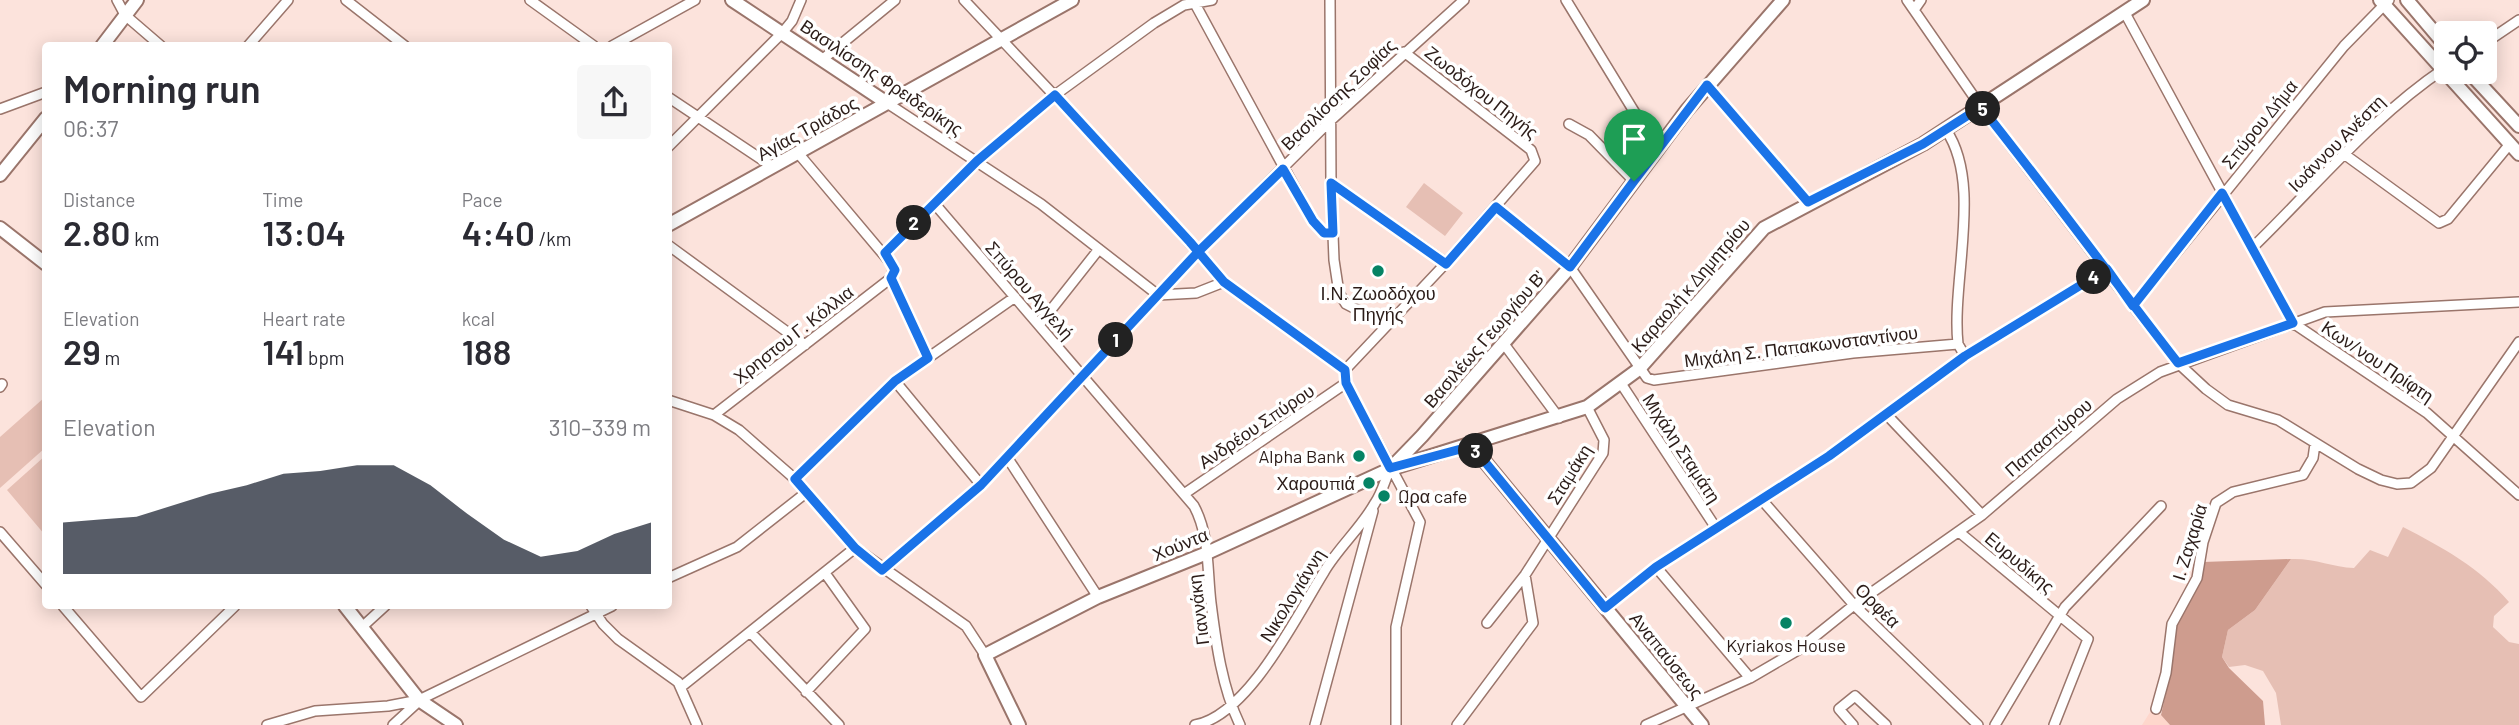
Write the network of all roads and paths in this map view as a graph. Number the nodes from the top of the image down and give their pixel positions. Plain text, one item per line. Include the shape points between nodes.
1 (117, 0) edge
2 (137, 0) edge
3 (288, 0) edge
4 (346, 0) edge
5 (530, 0) edge
6 (695, 0) edge
7 (732, 0) edge
8 (801, 0) edge
9 (895, 0) edge
10 (964, 0) edge
11 (1072, 0) edge
12 (1212, 0) edge
13 (1330, 0) edge
14 (1464, 0) edge
15 (1566, 0) edge
16 (1783, 0) edge
17 (1907, 0) edge
18 (1921, 0) edge
19 (2143, 0) edge
20 (2407, 0) edge
21 (2384, 1) edge
22 (1194, 2) edge
23 (1914, 10) junction
24 (2124, 13) junction
25 (125, 15) junction
26 (2519, 20) edge
27 (783, 32) junction
28 (2434, 32) edge
29 (2497, 35) edge
30 (1001, 40) junction
31 (105, 42) edge
32 (156, 42) edge
33 (251, 42) edge
34 (400, 42) edge
35 (588, 42) edge
36 (619, 42) edge
37 (1404, 52) junction
38 (2434, 58) edge
39 (823, 59) junction
40 (2434, 76) edge
41 (2457, 84) edge
42 (2480, 84) edge
43 (1707, 85) junction
44 (42, 93) edge
45 (1055, 95) junction
46 (672, 100) edge
47 (887, 103) junction
48 (1981, 107) junction
49 (0, 109) edge
50 (699, 118) junction
51 (1329, 122) junction
52 (42, 123) edge
53 (1569, 124) dead end
54 (2519, 126) edge
55 (1946, 130) junction
56 (672, 143) edge
57 (1657, 149) junction
58 (2514, 149) edge
59 (799, 153) junction
60 (2344, 154) junction
61 (977, 161) junction
62 (773, 167) junction
63 (1283, 169) junction
64 (0, 175) edge
65 (1634, 181) junction
66 (1331, 183) junction
67 (2222, 193) junction
68 (1808, 202) junction
69 (934, 203) junction
70 (1496, 207) junction
71 (672, 223) edge
72 (0, 228) edge
73 (1333, 233) junction
74 (672, 248) edge
75 (2252, 248) junction
76 (1100, 250) junction
77 (1198, 252) junction
78 (885, 253) junction
79 (42, 261) edge
80 (1446, 264) junction
81 (1570, 267) junction
82 (2107, 269) junction
83 (891, 278) junction
84 (1224, 282) junction
85 (1158, 295) junction
86 (1015, 297) junction
87 (2519, 302) edge
88 (2133, 306) junction
89 (2293, 323) junction
90 (1385, 324) junction
91 (1039, 325) junction
92 (2519, 342) edge
93 (1504, 344) junction
94 (1958, 344) junction
95 (805, 345) junction
96 (1965, 356) junction
97 (928, 358) junction
98 (2178, 363) junction
99 (1639, 369) junction
100 (1345, 370) junction
101 (1083, 376) junction
102 (895, 381) junction
103 (1346, 383) junction
104 (1622, 385) junction
105 (672, 401) edge
106 (1587, 407) junction
107 (714, 415) junction
108 (1887, 415) junction
109 (1559, 418) junction
110 (2452, 438) junction
111 (2315, 444) junction
112 (1472, 446) junction
113 (1007, 457) junction
114 (1390, 468) junction
115 (795, 479) junction
116 (981, 485) junction
117 (807, 492) junction
118 (1184, 494) junction
119 (2519, 495) edge
120 (1762, 500) junction
121 (1376, 502) junction
122 (2161, 506) dead end
123 (1982, 515) junction
124 (1716, 528) junction
125 (0, 532) edge
126 (1959, 532) junction
127 (1548, 537) junction
128 (855, 548) junction
129 (1207, 553) junction
130 (1656, 567) junction
131 (882, 570) junction
132 (825, 573) junction
133 (1525, 575) junction
134 (672, 577) edge
135 (42, 580) edge
136 (1098, 597) junction
137 (1854, 605) junction
138 (1605, 608) junction
139 (66, 609) edge
140 (232, 609) edge
141 (347, 609) edge
142 (382, 609) edge
143 (594, 609) edge
144 (2060, 615) junction
145 (1487, 623) dead end
146 (362, 627) junction
147 (750, 632) junction
148 (985, 655) junction
149 (1750, 678) junction
150 (681, 687) junction
151 (806, 692) junction
152 (419, 700) junction
153 (1231, 706) junction
154 (1688, 708) junction
155 (2156, 709) dead end
156 (267, 725) edge
157 (393, 725) edge
158 (456, 725) edge
159 (698, 725) edge
160 (839, 725) edge
161 (1018, 725) edge
162 (1200, 725) edge
163 (1240, 725) edge
164 (1315, 725) edge
165 (1396, 725) edge
166 (1457, 725) edge
167 (1646, 725) edge
168 (1702, 725) edge
169 (1853, 725) edge
170 (1886, 725) edge
171 (1978, 725) edge
172 (1995, 725) edge
173 (2054, 725) edge

1 - 25 street
2 - 25 street
3 - 33 street
4 - 34 street
5 - 35 street
6 - 36 street
7 - 27 street, Βασιλίσσης Φρειδερίκης
8 - 27 street
9 - 39 street
10 - 30 street
11 - 30 street, Αγίας Τριάδος
12 - 22 street
13 - 51 street
14 - 37 street, Βασιλίσσης Σοφίας
15 - 57 street
16 - 43 street, Βασιλέως Γεωργίου Β'
17 - 23 street
18 - 23 street
19 - 24 street, Καραολή κ Δημητρίου
20 - 28 street
21 - 38 street
21 - 67 street, Σπύρου Δήμα
22 - 45 street via 1130,38
22 - 63 street
23 - 48 street
24 - 48 street, Καραολή κ Δημητρίου
24 - 67 street, Κων/νου Πρίφτη
25 - 31 street
25 - 32 street
26 - 29 street
27 - 39 street, Βασιλίσσης Φρειδερίκης
27 - 50 street
30 - 45 street
30 - 47 street, Αγίας Τριάδος
37 - 51 street, Βασιλίσσης Σοφίας
37 - 70 street, Ζωοδόχου Πηγής via 1531,150 1535,161
39 - 47 street, Βασιλίσσης Φρειδερίκης
40 - 60 street, Ιωάννου Ανέστη
41 - 58 street
42 - 54 street
43 - 57 street, Βασιλέως Γεωργίου Β'
43 - 68 street
44 - 49 street
45 - 61 street
45 - 77 street
46 - 50 street
47 - 59 street, Αγίας Τριάδος
47 - 61 street, Βασιλίσσης Φρειδερίκης
48 - 55 street, Καραολή κ Δημητρίου
48 - 82 street
50 - 56 street
50 - 62 street
51 - 63 street, Βασιλίσσης Σοφίας
51 - 66 street
52 - 64 street
53 - 65 street via 1589,135
55 - 68 street, Καραολή κ Δημητρίου
55 - 94 street via 1960,159 1964,235 1956,304
57 - 65 street, Βασιλέως Γεωργίου Β'
58 - 60 street via 2439,223
59 - 62 street, Αγίας Τριάδος
59 - 78 street
60 - 75 street, Ιωάννου Ανέστη
61 - 69 street
61 - 76 street, Βασιλίσσης Φρειδερίκης
62 - 71 street, Αγίας Τριάδος
63 - 73 street via 1318,228
63 - 77 street, Βασιλίσσης Σοφίας
65 - 81 street, Βασιλέως Γεωργίου Β'
66 - 73 street
66 - 80 street
67 - 75 street, Κων/νου Πρίφτη
67 - 88 street, Σπύρου Δήμα
68 - 99 street, Καραολή κ Δημητρίου via 1764,228
69 - 78 street
69 - 86 street, Σπύρου Αγγελή
70 - 80 street
70 - 81 street
72 - 79 street
73 - 90 street via 1339,293 1346,304
74 - 95 street
75 - 89 street, Κων/νου Πρίφτη
76 - 85 street, Βασιλίσσης Φρειδερίκης
76 - 91 street
77 - 84 street
77 - 85 street, Βασιλίσσης Σοφίας
78 - 83 street via 895,270
80 - 90 street
81 - 93 street, Βασιλέως Γεωργίου Β'
81 - 99 street
82 - 88 street
82 - 96 street
83 - 95 street, Χρηστου Γ. Κόλλια
83 - 97 street
84 - 85 street via 1196,293
84 - 100 street
85 - 101 street, Βασιλίσσης Σοφίας
86 - 91 street, Σπύρου Αγγελή
86 - 97 street
87 - 89 street, Παπασπύρου via 2325,312
88 - 98 street
89 - 98 street, Παπασπύρου
89 - 110 street, Κων/νου Πρίφτη via 2427,413
90 - 100 street
91 - 101 street, Σπύρου Αγγελή
92 - 110 street
93 - 109 street
93 - 114 street, Βασιλέως Γεωργίου Β'
94 - 96 street
94 - 99 street, Μιχάλη Σ. Παπακωνσταντίνου via 1654,380
95 - 107 street, Χρηστου Γ. Κόλλια
96 - 108 street
97 - 102 street
98 - 111 street via 2219,400 2278,420
98 - 123 street, Παπασπύρου via 2117,399
99 - 104 street, Καραολή κ Δημητρίου
100 - 103 street
101 - 113 street, Βασιλίσσης Σοφίας
101 - 118 street, Σπύρου Αγγελή
102 - 115 street
102 - 116 street
103 - 114 street
103 - 118 street, Ανδρέου Σπύρου
104 - 106 street, Καραολή κ Δημητρίου
104 - 124 street, Μιχάλη Σταμάτη
105 - 107 street
106 - 109 street, Καραολή κ Δημητρίου
106 - 127 street, Σταμάκη via 1605,448
107 - 115 street via 739,430
108 - 120 street
108 - 123 street
109 - 112 street, Καραολή κ Δημητρίου
110 - 111 street via 2421,477 2398,484 2358,469
110 - 119 street, Κων/νου Πρίφτη
111 - 155 street, Ι. Ζαχαρία via 2303,475 2233,492 2216,503 2197,579 2172,624
112 - 114 street, Καραολή κ Δημητρίου
112 - 127 street, Αναπαύσεως
113 - 116 street, Βασιλίσσης Σοφίας
113 - 136 street
114 - 121 street, Νικολογιάννη
114 - 129 street, Χούντα
114 - 165 street via 1420,522 1396,627
115 - 117 street
116 - 131 street, Βασιλίσσης Σοφίας
117 - 128 street
117 - 134 street via 737,547
118 - 129 street, Γιαννάκη via 1201,520
120 - 124 street
120 - 137 street, Ορφέα
121 - 153 street, Νικολογιάννη via 1325,570 1260,674
121 - 164 street
122 - 144 street
123 - 126 street, Παπασπύρου
124 - 130 street
125 - 135 street
126 - 137 street, Παπασπύρου
126 - 144 street, Ευρυδίκης
127 - 133 street, Σταμάκη
127 - 138 street, Αναπαύσεως
128 - 131 street
128 - 132 street
129 - 136 street, Χούντα
129 - 153 street, Γιαννάκη
130 - 138 street
130 - 149 street
131 - 148 street via 966,626
132 - 147 street
132 - 151 street via 865,629
133 - 145 street, Σταμάκη
133 - 166 street via 1533,623
136 - 148 street, Χούντα
137 - 149 street, Παπασπύρου via 1798,650
137 - 171 street, Ορφέα
138 - 154 street, Αναπαύσεως
139 - 140 street via 141,697
141 - 146 street
142 - 146 street
143 - 150 street via 618,639
143 - 152 street
144 - 172 street
144 - 173 street, Ευρυδίκης via 2088,639
146 - 152 street
147 - 150 street
147 - 151 street
148 - 161 street
149 - 154 street, Παπασπύρου
150 - 159 street
151 - 160 street
152 - 156 street via 315,711
152 - 157 street
152 - 158 street
153 - 162 street, Νικολογιάννη
153 - 163 street, Γιαννάκη
154 - 167 street, Παπασπύρου
154 - 168 street, Αναπαύσεως
169 - 170 street via 1839,709 1854,696

